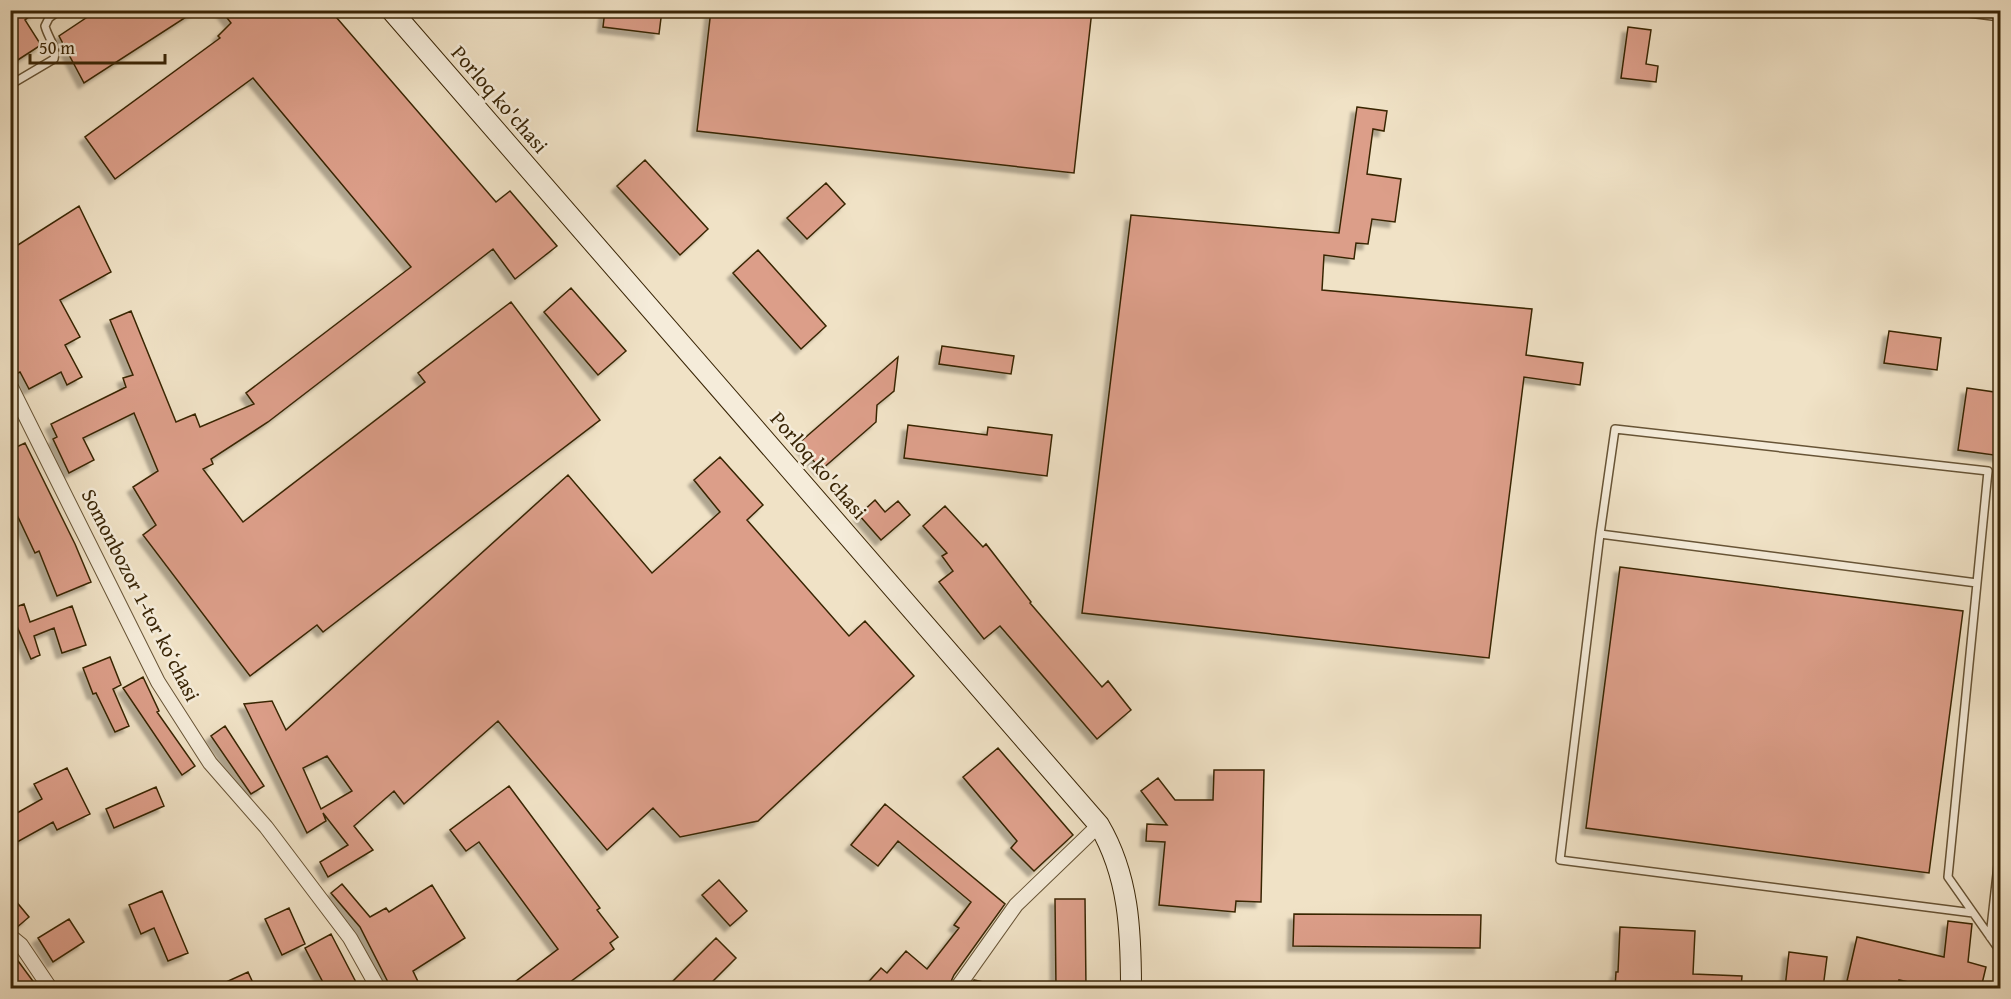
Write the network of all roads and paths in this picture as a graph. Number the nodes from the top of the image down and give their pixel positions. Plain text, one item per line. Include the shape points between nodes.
1 (60, 10) edge
2 (391, 10) edge
3 (1946, 10) edge
4 (2001, 17) edge
5 (10, 85) edge
6 (10, 385) edge
7 (15, 404) edge
8 (1600, 534) junction
9 (1977, 583) junction
10 (1099, 825) junction
11 (2001, 847) edge
12 (1973, 913) junction
13 (10, 936) edge
14 (1990, 937) junction
15 (2001, 951) edge
16 (50, 988) edge
17 (378, 988) edge
18 (957, 988) edge
19 (1131, 988) edge

1 - 5 lane via 45,26 56,52 54,59
2 - 10 main road, Porloq ko'chasi
3 - 4 lane
6 - 7 street, Somonbozor 1-tor koʻchasi
7 - 17 street, Somonbozor 1-tor koʻchasi via 158,682 210,763 266,827 350,938
8 - 9 lane
8 - 9 lane via 1615,429 1988,471
8 - 12 lane via 1560,861
9 - 12 lane via 1948,877
10 - 18 street via 1016,905
10 - 19 main road, Porloq ko'chasi via 1114,853 1127,900
11 - 14 lane
12 - 14 lane
13 - 16 street via 21,945
14 - 15 lane

